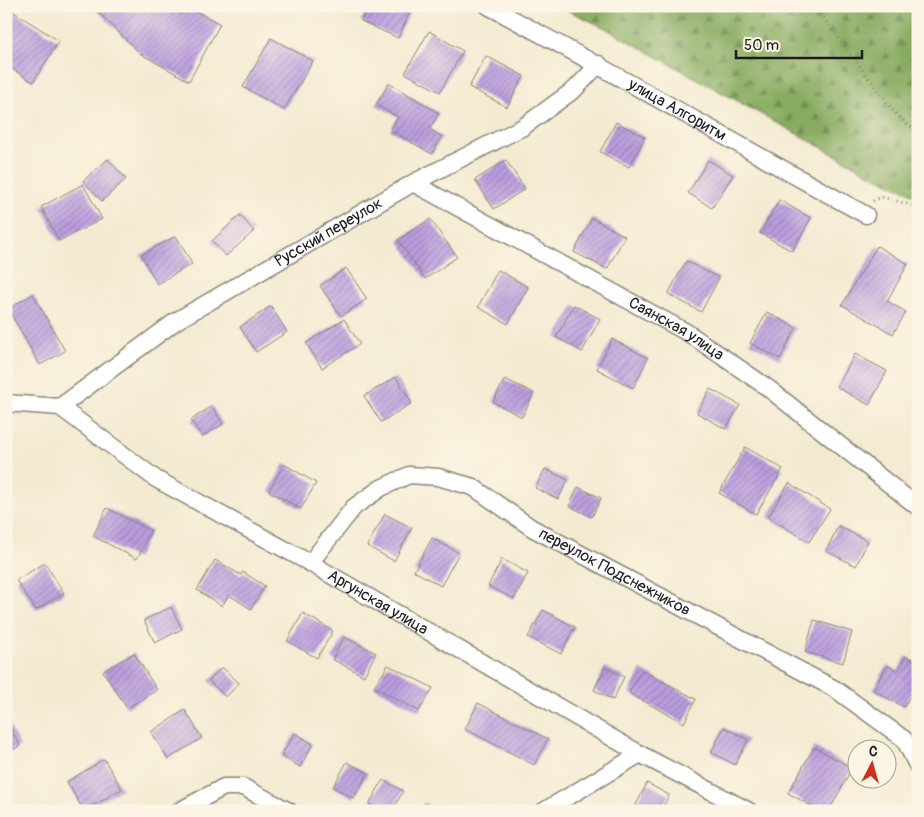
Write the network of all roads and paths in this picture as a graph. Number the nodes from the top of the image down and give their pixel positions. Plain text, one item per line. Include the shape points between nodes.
1 (488, 6) edge
2 (814, 6) edge
3 (600, 64) junction
4 (918, 133) edge
5 (413, 184) junction
6 (918, 207) edge
7 (866, 215) joint
8 (6, 403) edge
9 (60, 408) junction
10 (918, 507) edge
11 (310, 563) junction
12 (640, 754) junction
13 (918, 767) edge
14 (179, 811) edge
15 (290, 811) edge
16 (544, 811) edge
17 (749, 811) edge

1 - 3 street, улица Алгоритм
2 - 4 path via 896,114
3 - 5 street, Русский переулок via 575,90 523,126
3 - 7 street, улица Алгоритм via 732,142
5 - 9 street, Русский переулок via 176,321
5 - 10 street, Саянская улица via 688,333 768,388
6 - 7 path via 882,197 873,200
8 - 9 street
9 - 11 street, Аргунская улица via 156,479
11 - 12 street, Аргунская улица
11 - 13 street, переулок Подснежников via 354,507 381,488 409,475 438,477 473,487 532,528 835,689 904,739
12 - 16 street
12 - 17 street, Аргунская улица
14 - 15 street via 224,787 243,787

